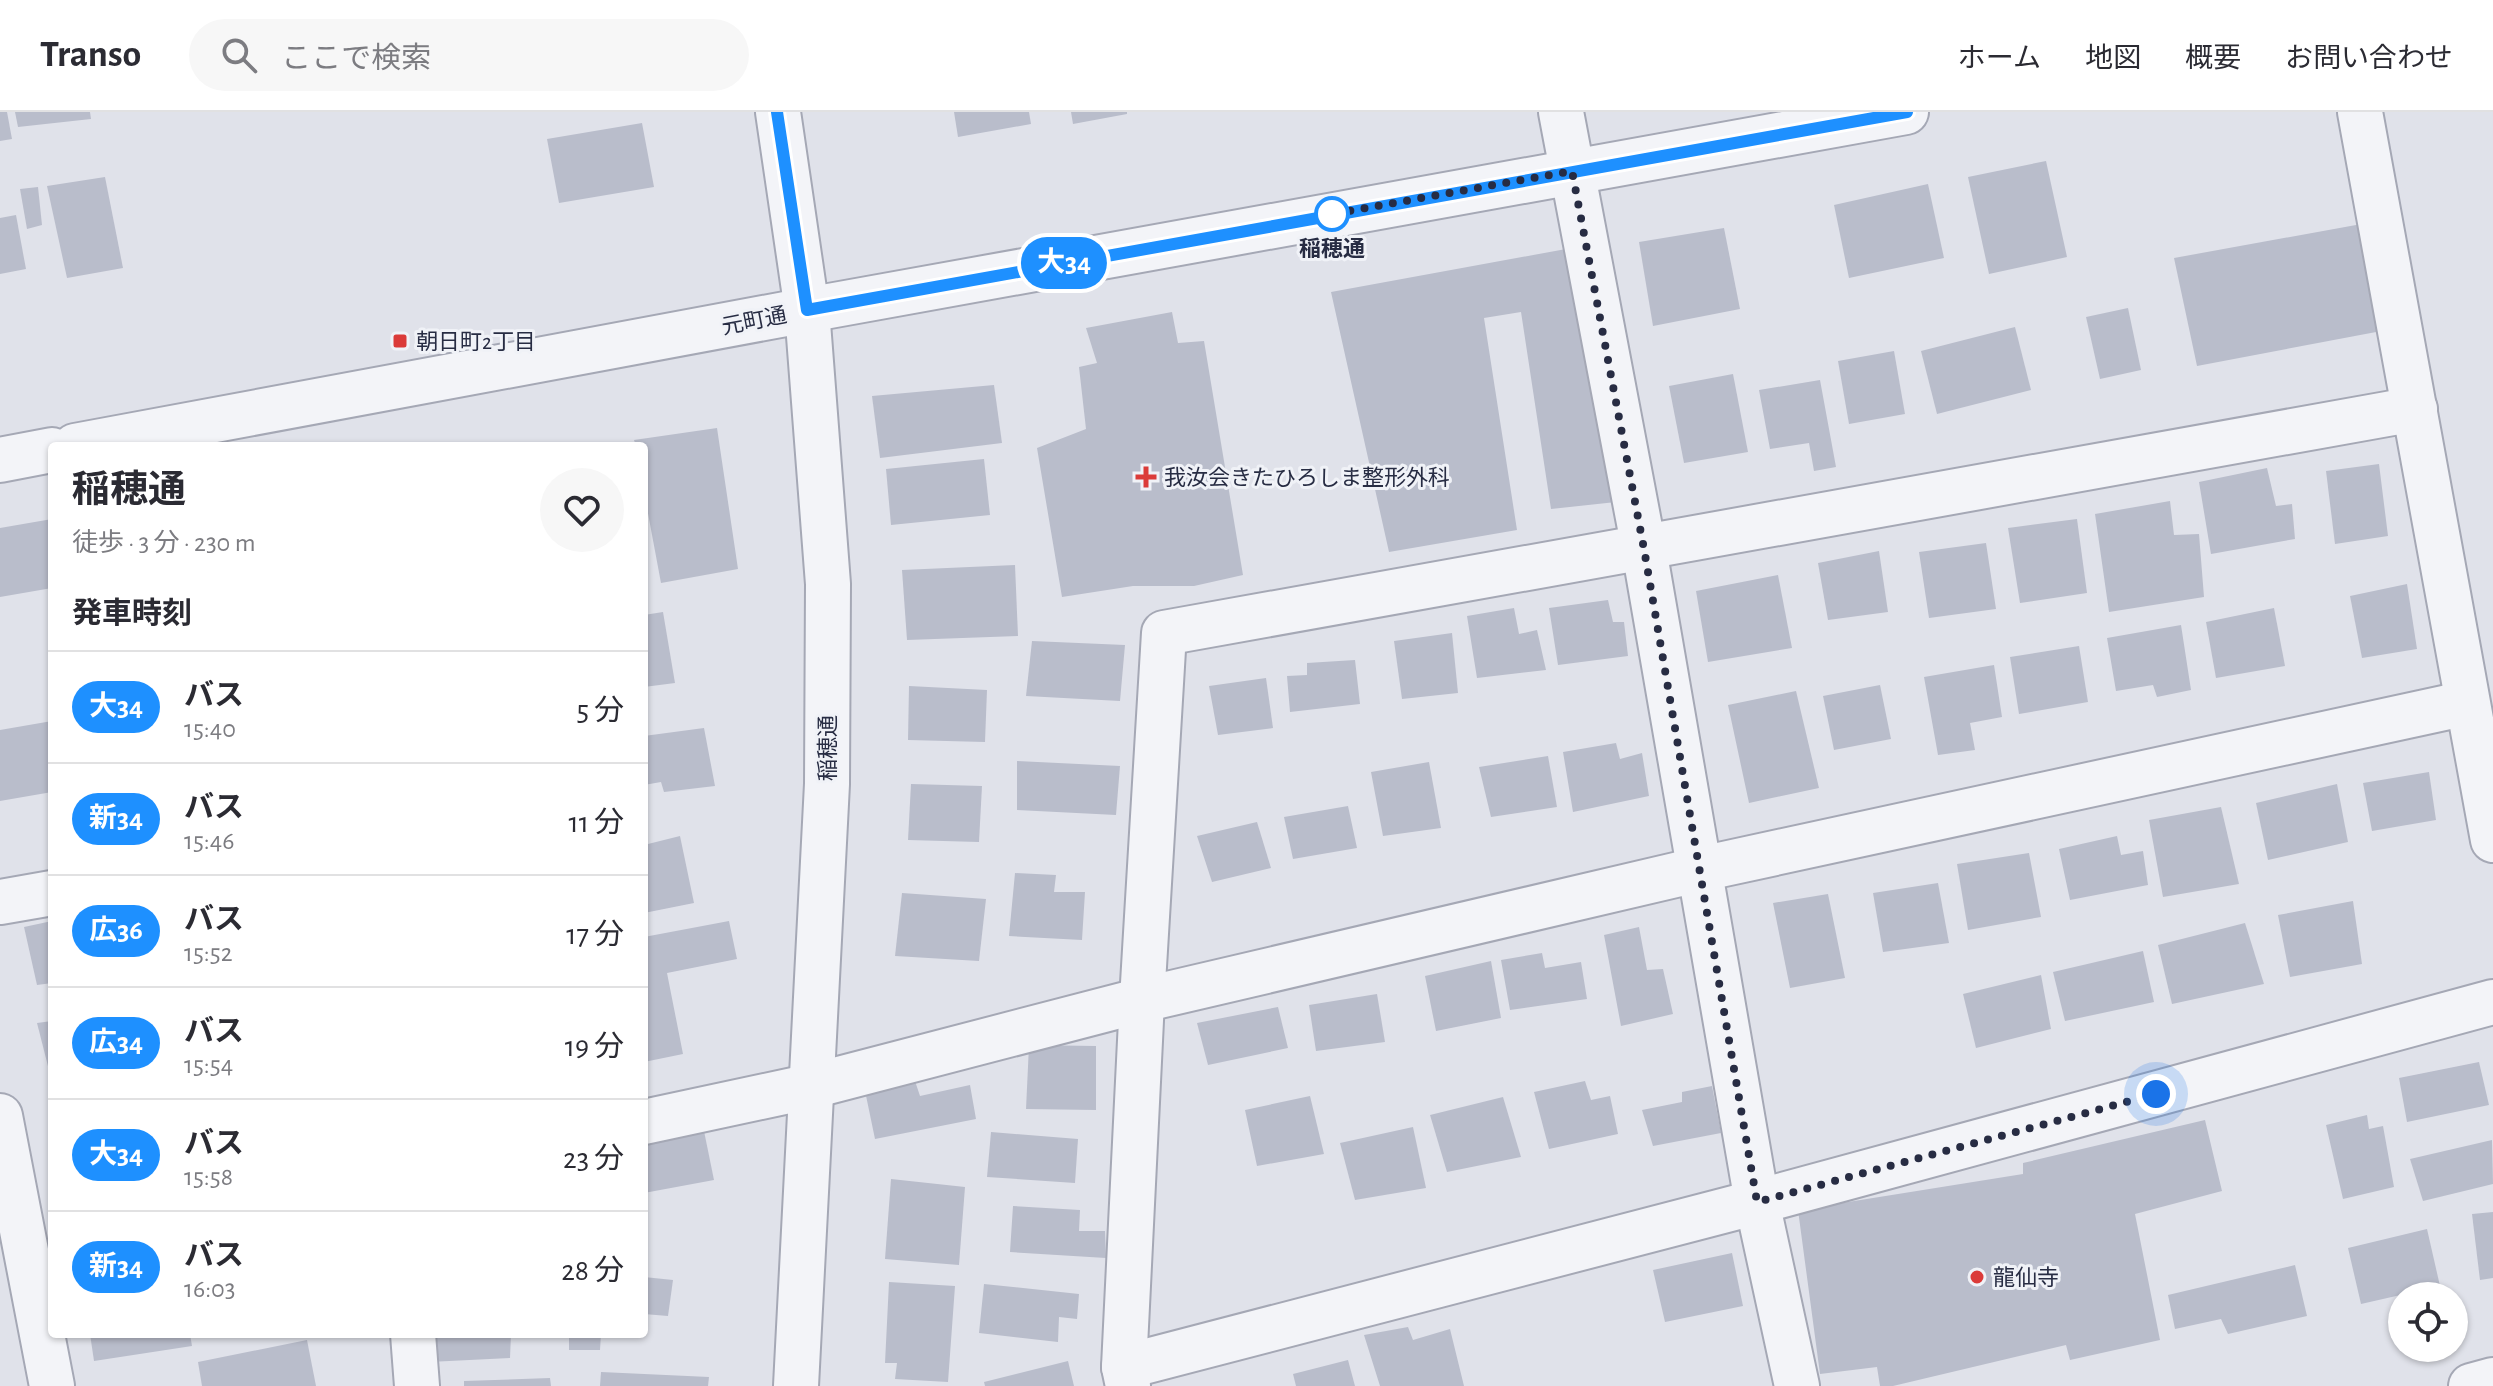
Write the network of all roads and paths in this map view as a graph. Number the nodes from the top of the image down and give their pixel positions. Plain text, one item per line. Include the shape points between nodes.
1 (778, 112) edge
2 (1561, 112) edge
3 (1906, 112) edge
4 (2360, 112) edge
5 (1572, 171) junction
6 (807, 310) junction
7 (2415, 409) junction
8 (97, 442) edge
9 (48, 451) edge
10 (0, 460) edge
11 (1644, 549) junction
12 (2467, 703) junction
13 (2493, 840) edge
14 (1701, 869) junction
15 (48, 894) edge
16 (0, 902) edge
17 (1142, 1000) junction
18 (2493, 1002) edge
19 (812, 1086) junction
20 (0, 1116) edge
21 (648, 1121) edge
22 (1757, 1202) junction
23 (413, 1338) edge
24 (1126, 1377) edge
25 (2493, 1380) edge
26 (52, 1386) edge
27 (417, 1386) edge
28 (796, 1386) edge
29 (1797, 1386) edge
30 (2471, 1386) edge

1 - 6 street, 稲穂通
2 - 5 street
3 - 5 street, 元町通
4 - 7 street
5 - 6 street, 元町通
5 - 11 street
6 - 8 street, 元町通
6 - 19 street, 稲穂通 via 828,584 827,784
7 - 11 street
7 - 12 street
9 - 10 street
11 - 14 street
11 - 17 street via 1164,633
12 - 13 street
12 - 14 street
14 - 17 street
14 - 22 street
15 - 16 street
17 - 19 street
17 - 24 street
18 - 22 street
19 - 21 street
19 - 28 street, 稲穂通
20 - 26 street
22 - 24 street
22 - 29 street
23 - 27 street
25 - 30 street

